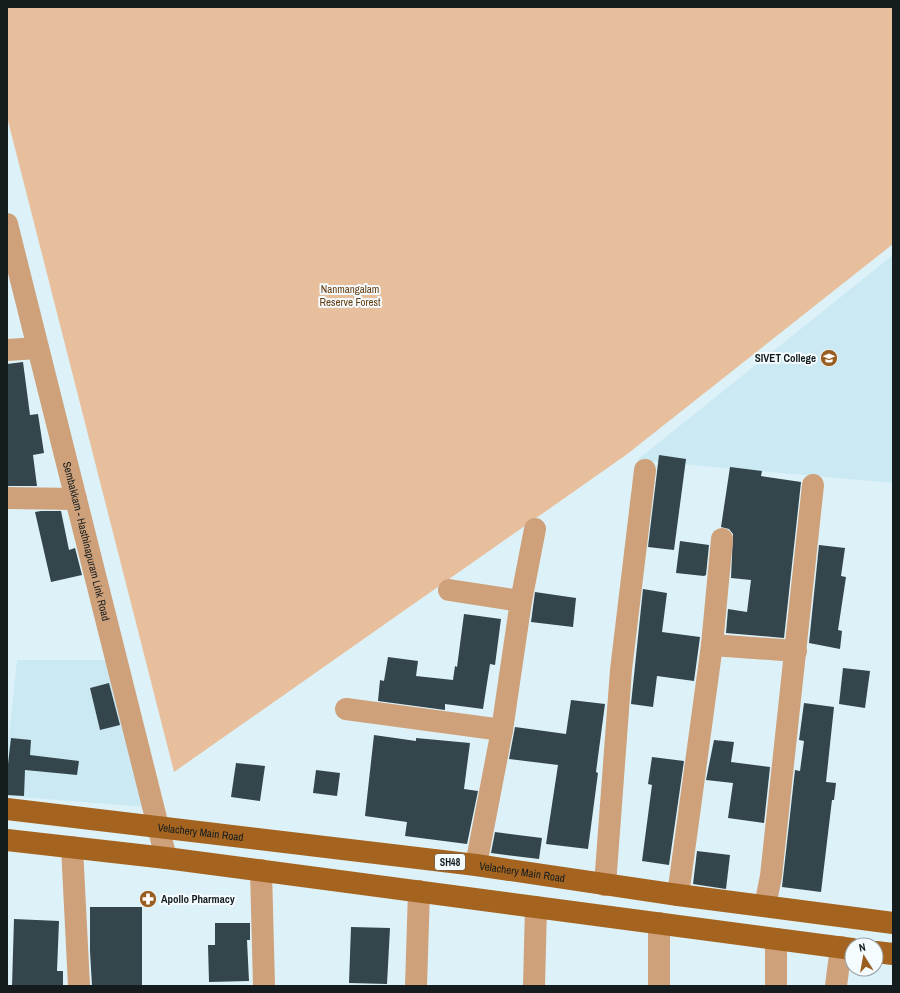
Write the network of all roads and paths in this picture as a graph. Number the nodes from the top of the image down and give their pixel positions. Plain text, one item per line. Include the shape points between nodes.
1 (7, 224) edge
2 (38, 348) junction
3 (7, 350) edge
4 (645, 470) dead end
5 (814, 485) dead end
6 (7, 498) edge
7 (76, 499) junction
8 (535, 529) dead end
9 (722, 539) dead end
10 (449, 590) dead end
11 (521, 601) junction
12 (712, 645) junction
13 (796, 652) junction
14 (346, 710) dead end
15 (502, 730) junction
16 (7, 809) edge
17 (159, 826) junction
18 (7, 840) edge
19 (72, 847) junction
20 (166, 858) junction
21 (476, 865) junction
22 (261, 870) junction
23 (605, 885) junction
24 (419, 891) junction
25 (678, 895) junction
26 (765, 906) junction
27 (536, 907) junction
28 (893, 922) edge
29 (659, 923) junction
30 (776, 939) junction
31 (844, 948) edge
32 (844, 956) edge
33 (79, 986) edge
34 (264, 986) edge
35 (416, 986) edge
36 (534, 986) edge
37 (659, 986) edge
38 (776, 986) edge
39 (836, 986) edge

1 - 2 street, Sembakkam - Hasthinapuram Link Road
2 - 3 street
2 - 7 street, Sembakkam - Hasthinapuram Link Road
4 - 23 street via 621,670
5 - 13 street
6 - 7 street
7 - 17 street, Sembakkam - Hasthinapuram Link Road
8 - 11 street
9 - 12 street
10 - 11 street
11 - 15 street
12 - 13 street
12 - 25 street
13 - 26 street via 771,876
14 - 15 street
15 - 21 street
16 - 17 main road, Velachery Main Road / SH48
17 - 20 street, Sembakkam - Hasthinapuram Link Road
17 - 21 main road, Velachery Main Road / SH48
18 - 19 main road
19 - 20 main road
19 - 33 street
20 - 22 main road
21 - 23 main road, Velachery Main Road / SH48
22 - 24 main road
22 - 34 street
23 - 25 main road, Velachery Main Road / SH48
24 - 27 main road
24 - 35 street
25 - 26 main road, Velachery Main Road / SH48
26 - 28 main road, Velachery Main Road / SH48
27 - 29 main road
27 - 36 street
29 - 30 main road
29 - 37 street
30 - 31 main road
30 - 38 street
32 - 39 street

